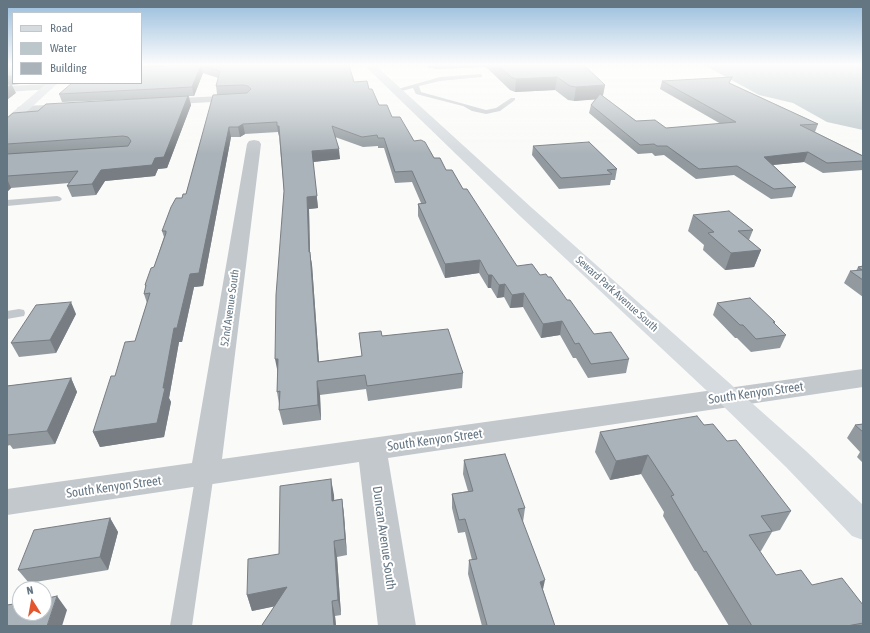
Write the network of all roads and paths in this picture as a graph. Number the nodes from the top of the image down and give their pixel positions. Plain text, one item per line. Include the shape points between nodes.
1 (39, 95) edge
2 (399, 95) edge
3 (423, 95) edge
4 (245, 98) edge
5 (513, 99) dead end
6 (145, 103) edge
7 (84, 107) edge
8 (22, 110) junction
9 (7, 123) edge
10 (254, 144) dead end
11 (57, 199) dead end
12 (7, 203) edge
13 (863, 378) edge
14 (730, 397) junction
15 (372, 449) junction
16 (205, 473) junction
17 (7, 502) edge
18 (863, 526) edge
19 (181, 626) edge
20 (397, 626) edge

1 - 8 main road
2 - 14 main road, Seward Park Avenue South
3 - 5 lane via 486,112 498,110
4 - 6 street
7 - 8 street
8 - 9 main road
10 - 16 street, 52nd Avenue South
11 - 12 lane
13 - 14 street, South Kenyon Street
14 - 15 street, South Kenyon Street
14 - 18 main road, Seward Park Avenue South
15 - 16 street, South Kenyon Street
15 - 20 street, Duncan Avenue South
16 - 17 street, South Kenyon Street
16 - 19 lane

